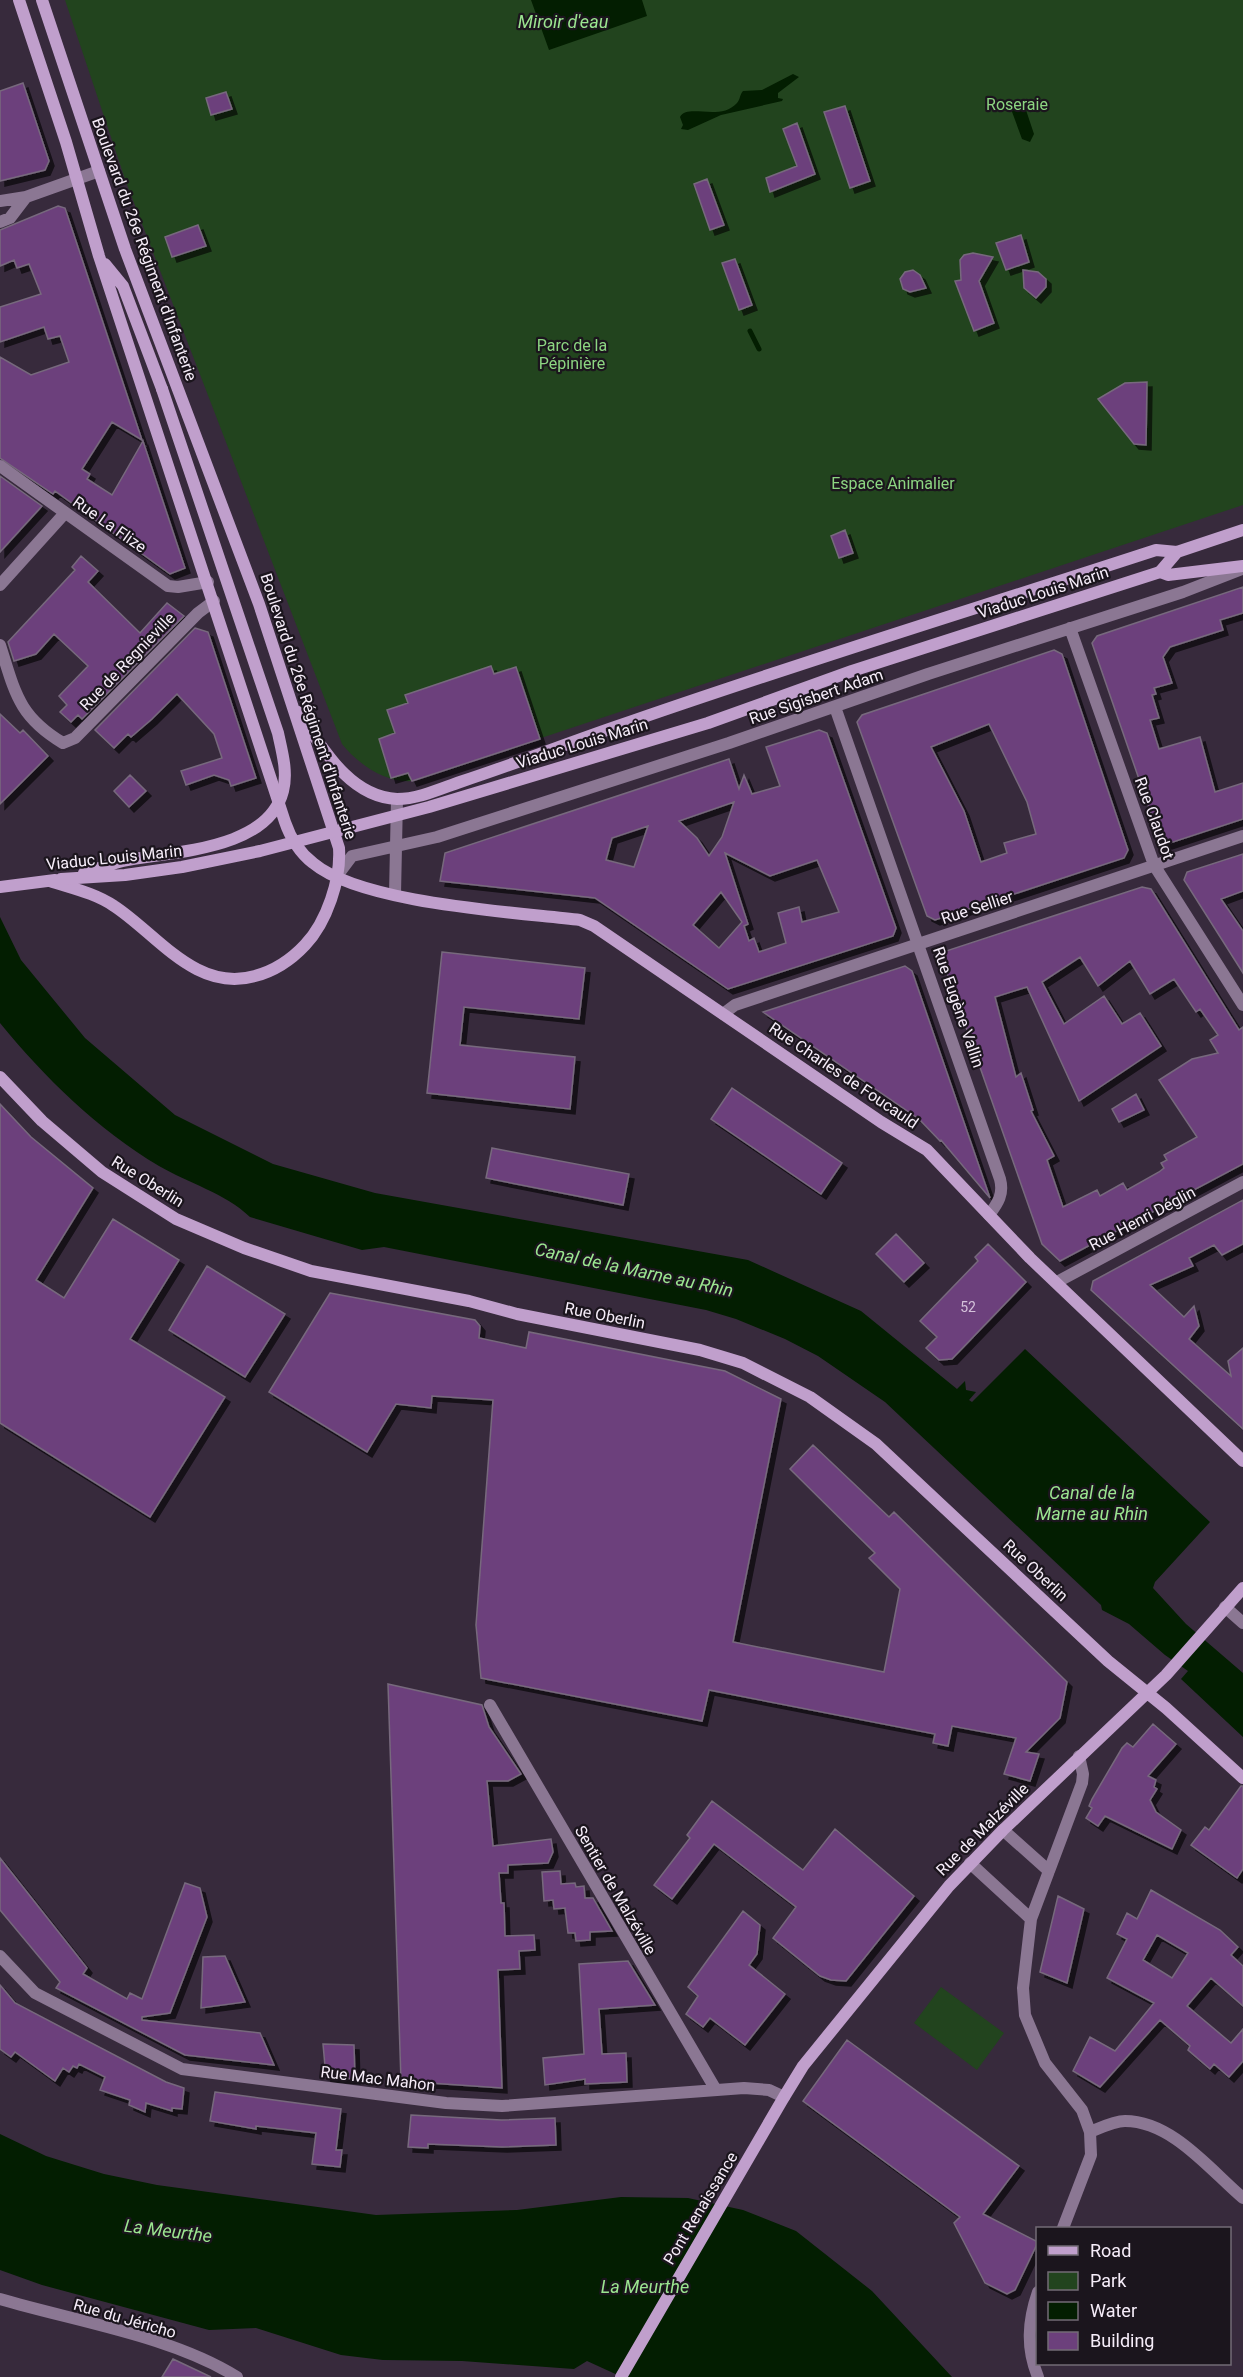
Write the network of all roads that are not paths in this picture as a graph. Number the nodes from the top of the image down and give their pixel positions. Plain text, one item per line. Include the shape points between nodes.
1 (19, 0) edge
2 (42, 0) edge
3 (99, 171) junction
4 (77, 179) junction
5 (26, 197) junction
6 (0, 201) edge
7 (0, 222) edge
8 (99, 256) junction
9 (0, 466) edge
10 (65, 513) junction
11 (1243, 530) edge
12 (1177, 552) junction
13 (1243, 567) edge
14 (1160, 572) junction
15 (208, 582) junction
16 (0, 585) edge
17 (214, 601) junction
18 (1070, 628) junction
19 (0, 645) edge
20 (289, 699) junction
21 (835, 707) junction
22 (397, 799) junction
23 (1243, 836) edge
24 (396, 845) junction
25 (1154, 865) junction
26 (336, 877) junction
27 (55, 880) junction
28 (0, 887) edge
29 (395, 894) junction
30 (919, 944) junction
31 (1243, 1005) edge
32 (723, 1014) junction
33 (0, 1077) edge
34 (1243, 1182) edge
35 (989, 1215) junction
36 (1057, 1282) junction
37 (1243, 1461) edge
38 (1243, 1588) edge
39 (1225, 1607) junction
40 (1243, 1623) edge
41 (1148, 1693) junction
42 (490, 1705) dead end
43 (1079, 1756) junction
44 (1243, 1779) edge
45 (1003, 1830) junction
46 (970, 1863) junction
47 (1049, 1871) junction
48 (1031, 1919) junction
49 (0, 1956) edge
50 (716, 2090) junction
51 (784, 2097) junction
52 (773, 2118) joint
53 (1090, 2132) junction
54 (1243, 2198) edge
55 (1064, 2227) edge
56 (0, 2299) edge
57 (1036, 2299) edge
58 (237, 2377) edge
59 (621, 2377) edge
60 (1038, 2377) edge

1 - 4 main road
2 - 3 main road, Boulevard du 26e Régiment d'Infanterie
3 - 4 street
3 - 20 main road, Boulevard du 26e Régiment d'Infanterie
4 - 5 street
4 - 8 main road
5 - 6 street
5 - 7 street via 9,218
8 - 15 main road
8 - 27 main road, bridge via 123,286 162,389 278,733 284,765 283,792 270,815 226,842 123,861
9 - 10 street, Rue La Flize
10 - 15 street, Rue La Flize via 168,586
10 - 16 street
11 - 12 main road, Rue Sigisbert Adam
12 - 14 main road
12 - 22 main road, Rue Sigisbert Adam via 1156,550 819,657 439,789
13 - 14 main road, Viaduc Louis Marin via 1168,575
13 - 18 street, Rue Sigisbert Adam
14 - 27 main road, Viaduc Louis Marin, bridge via 852,670 708,723 429,807 182,867
15 - 17 main road
17 - 19 street, Rue de Regnieville via 75,738 63,743 45,733 17,701
17 - 26 main road via 287,830 312,863
18 - 21 street, Rue Sigisbert Adam
18 - 25 street, Rue Claudot
20 - 22 main road via 345,775 383,797
20 - 26 main road, Boulevard du 26e Régiment d'Infanterie via 339,848
21 - 24 street, Rue Sigisbert Adam via 437,837
21 - 30 street, Rue Eugène Vallin
22 - 24 street
23 - 25 street, Rue Sellier
24 - 26 street, Rue Sigisbert Adam via 352,856
24 - 29 street
25 - 30 street, Rue Sellier
25 - 31 street, Rue Claudot
26 - 27 main road, Boulevard du 26e Régiment d'Infanterie via 309,941 280,966 231,980 207,975 114,906
26 - 29 main road, Rue Charles de Foucauld
27 - 28 main road, Viaduc Louis Marin
29 - 32 main road, Rue Charles de Foucauld via 580,920
30 - 32 street, Rue Sellier via 735,1005
30 - 35 street, Rue Eugène Vallin via 1003,1189
32 - 35 main road, Rue Charles de Foucauld via 927,1150
33 - 41 main road, Rue Oberlin via 42,1121 102,1172 176,1219 244,1248 311,1271 700,1350 743,1363 810,1397 876,1444 1108,1661
34 - 36 street, Rue Henri Déglin
35 - 36 main road, Rue Charles de Foucauld
36 - 37 main road, Rue Charles de Foucauld
38 - 39 main road, Rue de Malzéville
39 - 40 street
39 - 41 main road, Rue de Malzéville
41 - 43 main road, Rue de Malzéville
41 - 44 main road, Rue Oberlin
42 - 50 street, Sentier de Malzéville
43 - 45 main road, Rue de Malzéville
43 - 47 street via 1082,1783
45 - 46 main road, Rue de Malzéville
45 - 47 street
46 - 48 street
46 - 51 main road, Rue de Malzéville via 874,1976 803,2066
47 - 48 street
48 - 53 street via 1023,1988 1025,2015 1045,2063 1082,2110
49 - 50 street, Rue Mac Mahon via 36,1993 182,2069 446,2103 502,2106
50 - 51 street, Rue Mac Mahon via 756,2088
51 - 52 main road, Rue de Malzéville
52 - 59 main road, Pont Renaissance
53 - 54 street via 1124,2121 1151,2125 1175,2138
53 - 55 street via 1091,2155
56 - 58 street, Rue du Jéricho via 175,2349 220,2366
57 - 60 street via 1029,2346

